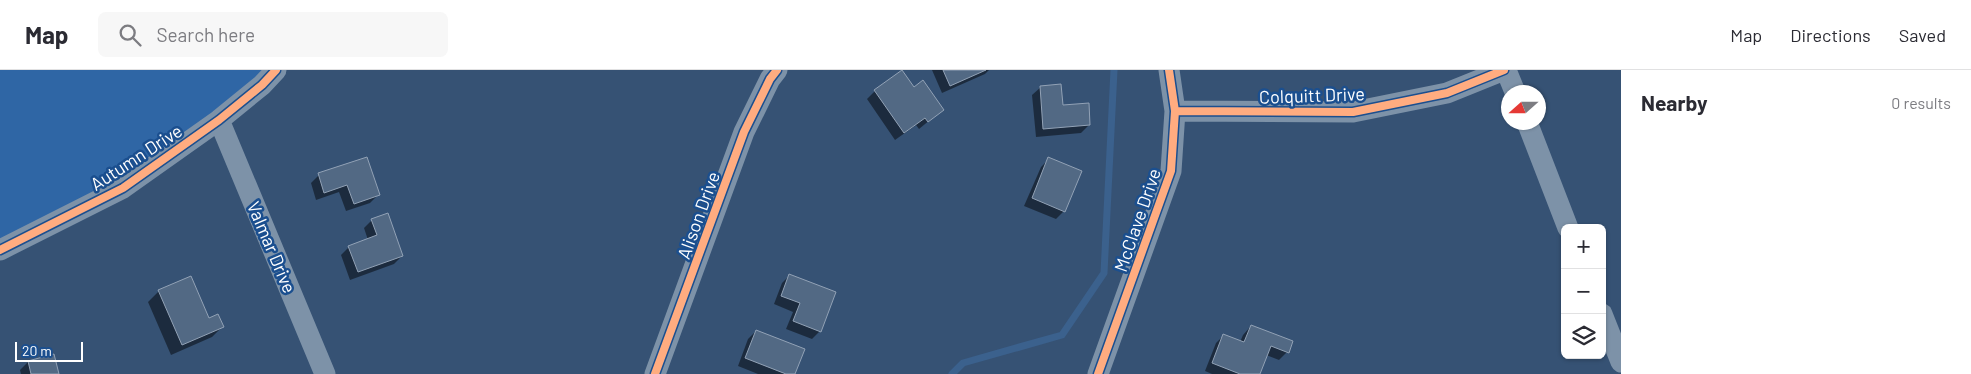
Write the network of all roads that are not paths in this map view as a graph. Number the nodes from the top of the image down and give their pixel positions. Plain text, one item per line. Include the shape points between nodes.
1 (276, 70) edge
2 (777, 70) edge
3 (1169, 70) edge
4 (1505, 70) edge
5 (1512, 85) edge
6 (1174, 111) junction
7 (219, 120) junction
8 (1530, 130) edge
9 (1566, 224) edge
10 (0, 250) edge
11 (1606, 324) edge
12 (1621, 362) edge
13 (325, 374) edge
14 (655, 374) edge
15 (1098, 374) edge

1 - 7 street, Autumn Drive via 262,86
2 - 14 street, Alison Drive via 744,132
3 - 6 street, McClave Drive
4 - 5 street
4 - 6 street, Colquitt Drive via 1447,93 1353,112
6 - 15 street, McClave Drive via 1171,171
7 - 10 street, Autumn Drive via 123,188
7 - 13 street, Valmar Drive
8 - 9 street
11 - 12 street

